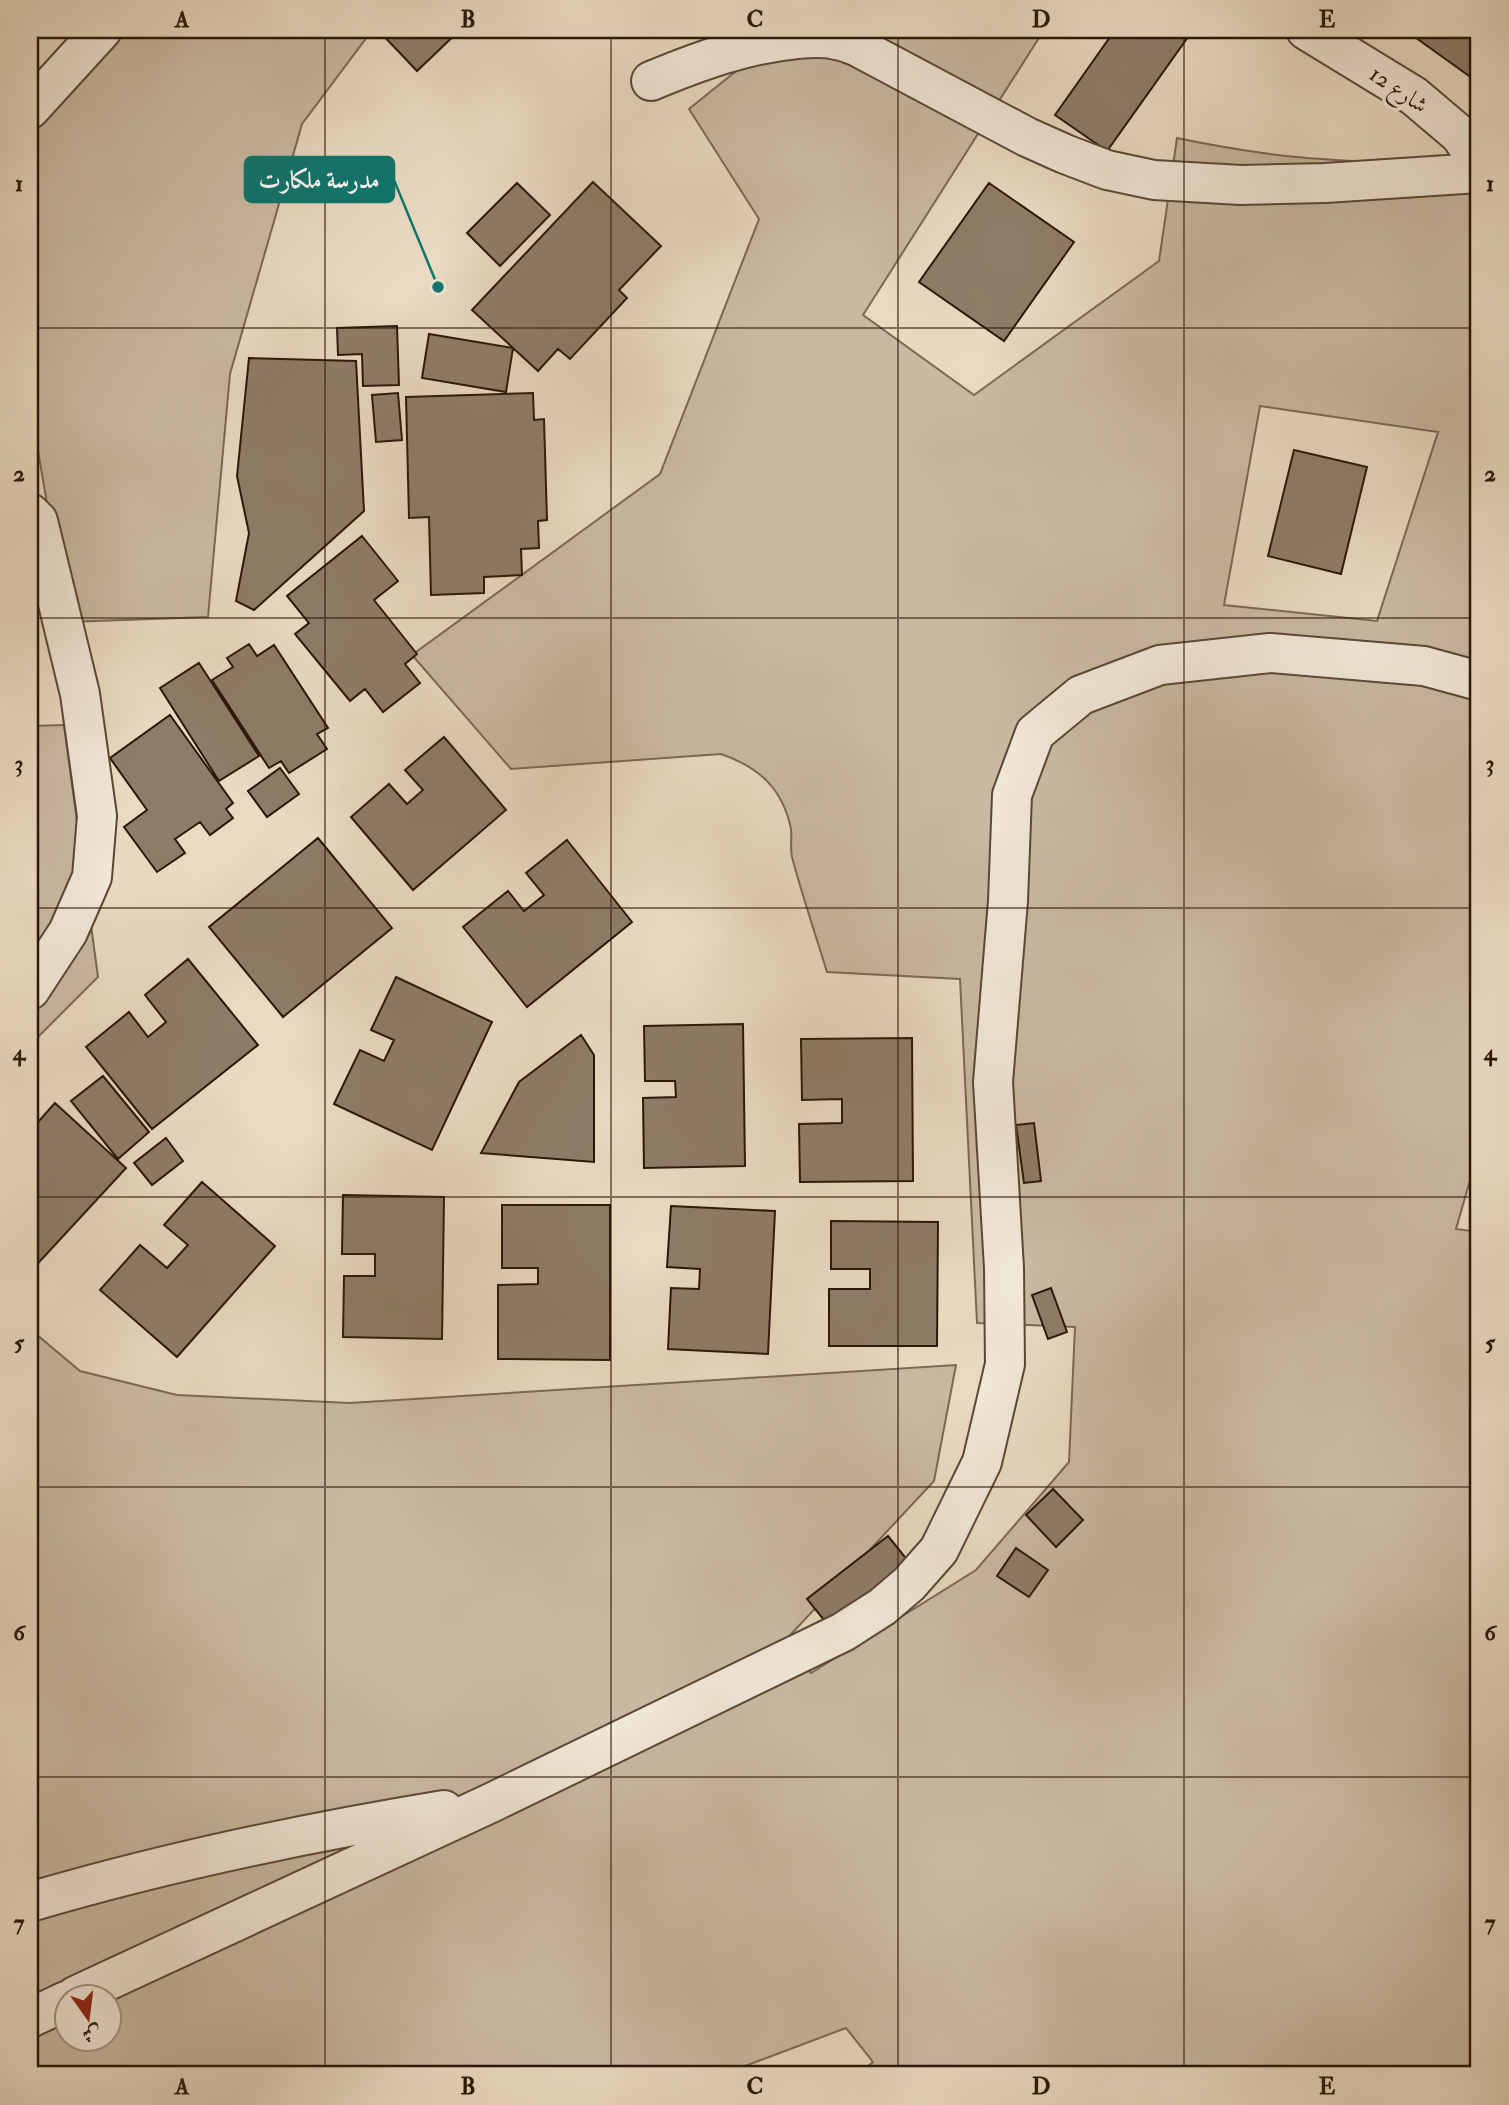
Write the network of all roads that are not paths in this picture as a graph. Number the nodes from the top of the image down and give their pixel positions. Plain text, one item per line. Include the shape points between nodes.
1 (102, 30) edge
2 (1306, 30) edge
3 (651, 81) dead end
4 (30, 110) edge
5 (1479, 163) edge
6 (1479, 173) edge
7 (30, 513) edge
8 (1479, 681) edge
9 (30, 990) edge
10 (492, 1802) junction
11 (30, 1902) edge
12 (107, 1982) edge
13 (52, 2008) edge
14 (30, 2018) edge

1 - 4 street
2 - 5 street, شارع 12 via 1414,96 1460,135
3 - 6 street via 730,51 771,42 834,39 856,46 1065,154 1107,170 1154,180 1241,185
7 - 9 street via 38,521 80,694 97,816 92,877 68,932
8 - 10 street via 1424,666 1270,653 1160,665 1081,695 1035,733 1012,795 993,1082 1005,1364 982,1462 939,1549 909,1584 843,1632
10 - 11 street via 297,1835
10 - 12 street
13 - 14 street

